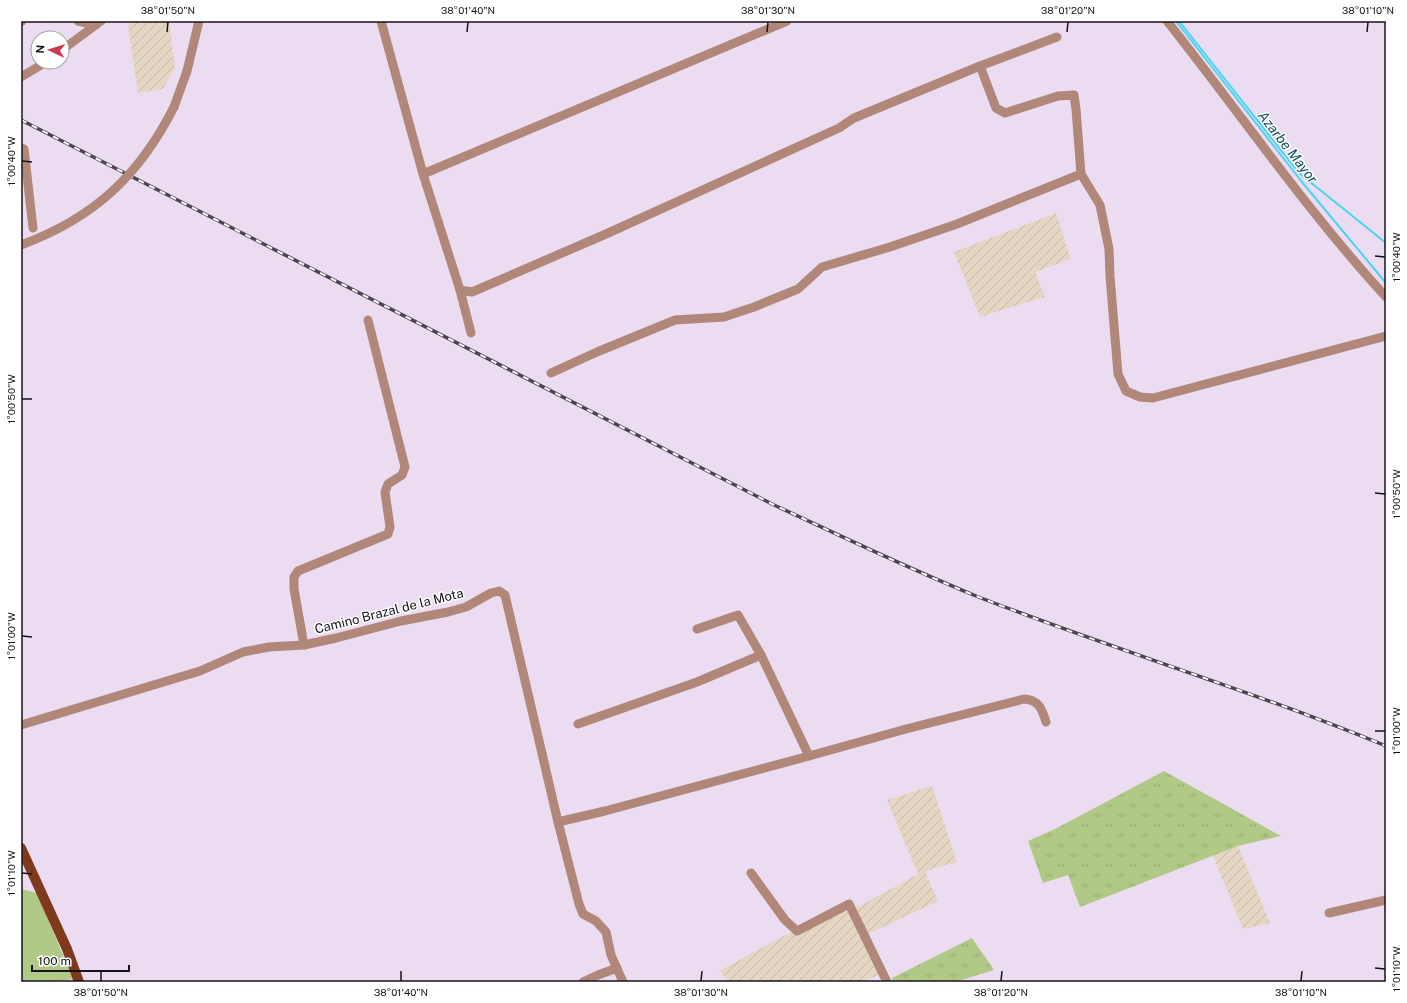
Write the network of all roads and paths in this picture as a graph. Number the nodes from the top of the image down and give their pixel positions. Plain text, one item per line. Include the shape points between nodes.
1 (78, 21) edge
2 (199, 21) edge
3 (381, 21) edge
4 (787, 21) edge
5 (1167, 21) edge
6 (99, 23) edge
7 (1057, 37) dead end
8 (70, 44) edge
9 (980, 66) junction
10 (33, 70) edge
11 (21, 77) edge
12 (21, 148) edge
13 (423, 174) junction
14 (1081, 174) junction
15 (33, 228) dead end
16 (21, 245) edge
17 (460, 290) junction
18 (1386, 297) edge
19 (368, 320) dead end
20 (471, 333) dead end
21 (1386, 336) edge
22 (551, 373) dead end
23 (697, 629) dead end
24 (304, 645) junction
25 (761, 655) junction
26 (1046, 722) dead end
27 (578, 724) dead end
28 (21, 725) edge
29 (809, 756) junction
30 (558, 822) junction
31 (21, 848) edge
32 (751, 873) dead end
33 (1386, 900) edge
34 (1329, 913) dead end
35 (617, 968) junction
36 (79, 982) edge
37 (584, 982) edge
38 (623, 982) edge
39 (887, 982) edge

1 - 6 street
2 - 16 street, bridge via 187,70 174,107 148,152 133,172 92,208 66,225
3 - 13 street
4 - 13 street
5 - 18 street via 1344,249
6 - 8 street
7 - 9 street
9 - 14 street via 996,108 1005,113 1058,96 1074,95
9 - 17 street via 854,118 832,131 606,234 472,292
10 - 11 street
12 - 15 street via 24,149
13 - 17 street
14 - 21 street via 1102,212 1109,249 1118,374 1126,391 1140,397 1153,398
14 - 22 street via 957,224 822,267 798,289 754,308 724,317 675,320
17 - 20 street
19 - 24 street via 405,467 402,475 388,484 385,492 390,527 388,534 298,572 294,578
23 - 25 street via 738,615
24 - 28 street, Camino Brazal de la Mota via 269,647 243,652 200,671
24 - 30 street, Camino Brazal de la Mota via 466,607 491,593 499,592 505,595
25 - 27 street via 698,682
25 - 29 street
26 - 29 street via 1036,702 1024,699
29 - 30 street
30 - 35 street, Camino Brazal de la Mota via 582,914 596,921 606,932
31 - 36 main road via 67,949
32 - 39 street via 785,920 797,931 850,904
33 - 34 street
35 - 37 street
35 - 38 street, Camino Brazal de la Mota

